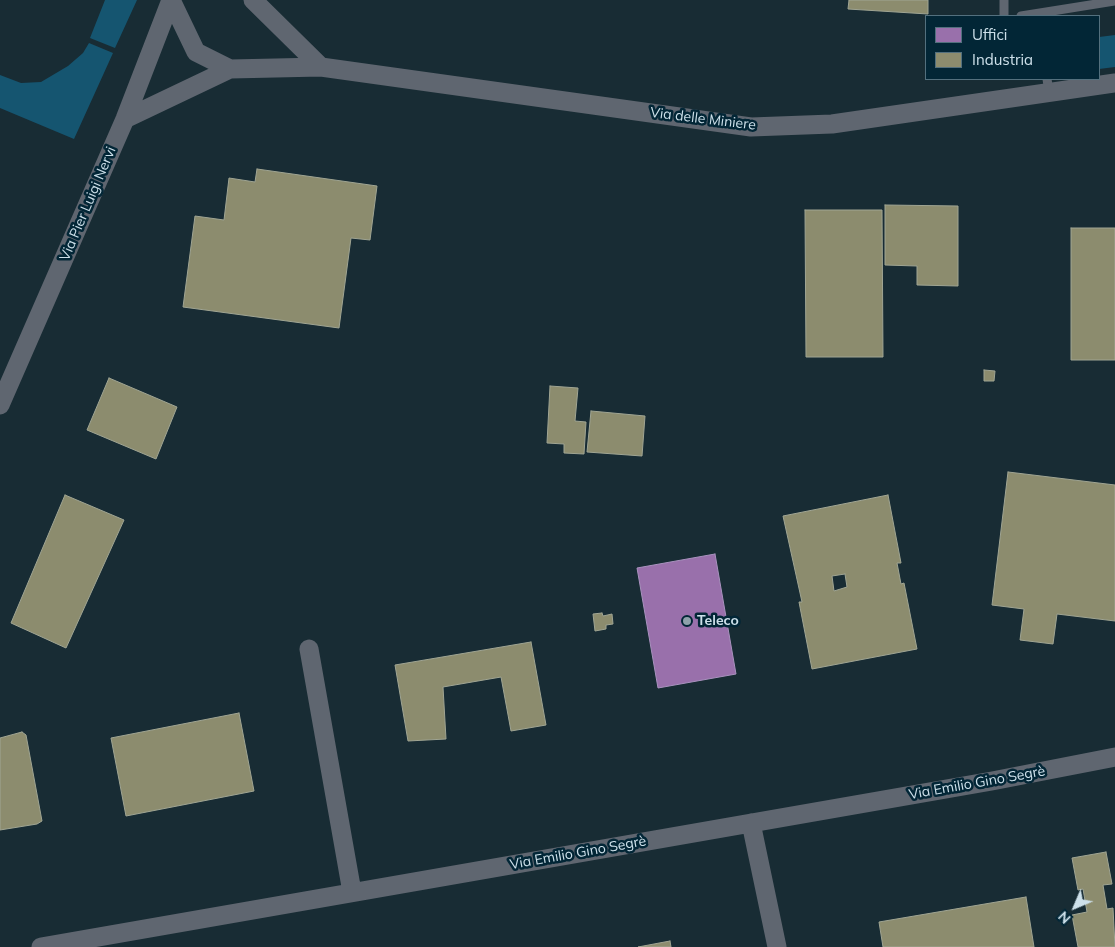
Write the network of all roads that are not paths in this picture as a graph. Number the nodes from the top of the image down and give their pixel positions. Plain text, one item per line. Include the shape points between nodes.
1 (172, 0) edge
2 (252, 0) edge
3 (1004, 0) edge
4 (1115, 1) edge
5 (1004, 15) edge
6 (1039, 15) edge
7 (321, 67) junction
8 (230, 70) junction
9 (1115, 83) edge
10 (1048, 86) edge
11 (125, 119) junction
12 (0, 405) edge
13 (309, 649) dead end
14 (1115, 757) edge
15 (751, 823) junction
16 (352, 892) junction
17 (41, 947) edge
18 (777, 947) edge

1 - 8 street, Via delle Miniere via 196,52
1 - 11 street, Via Pier Luigi Nervi
2 - 7 street
3 - 5 lane
4 - 6 lane
7 - 8 street, Via delle Miniere
7 - 10 street, Via delle Miniere via 751,127 832,124
8 - 11 street, Via delle Miniere
9 - 10 street, Via delle Miniere
11 - 12 street, Via Pier Luigi Nervi
13 - 16 street
14 - 15 street, Via Emilio Gino Segrè
15 - 16 street, Via Emilio Gino Segrè
15 - 18 street
16 - 17 street, Via Emilio Gino Segrè

